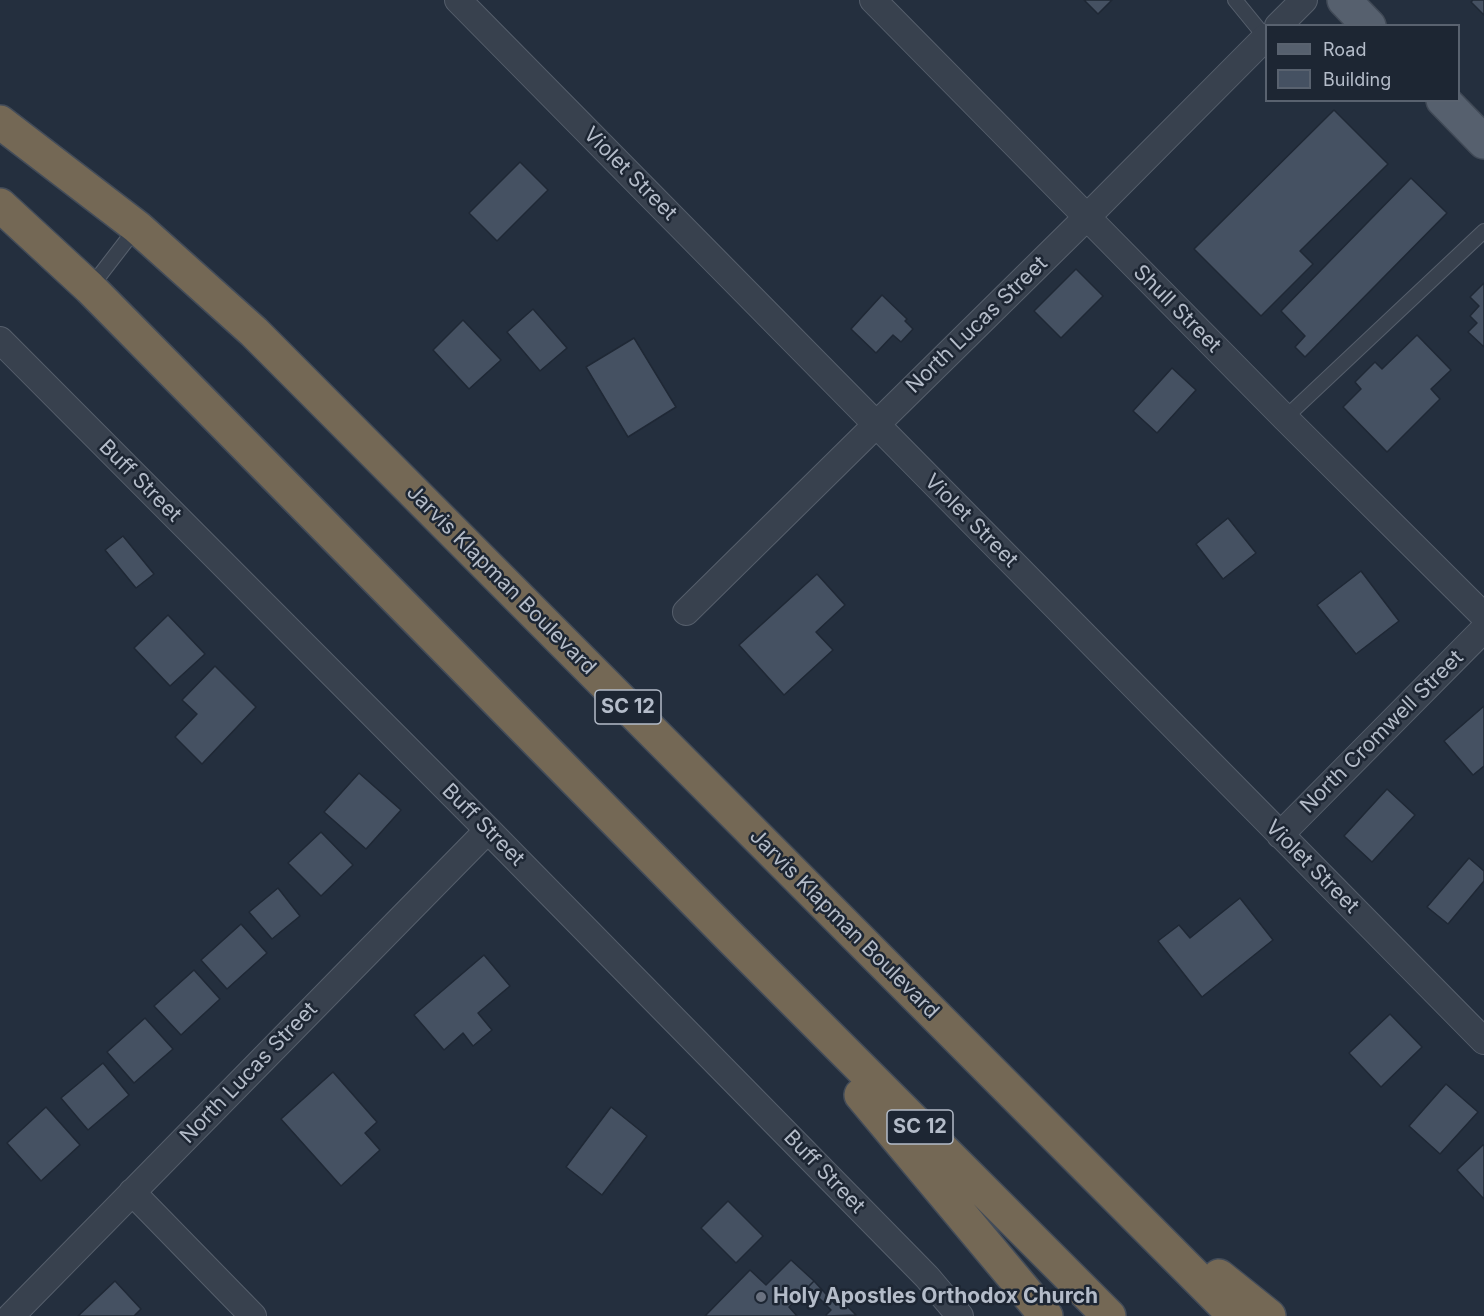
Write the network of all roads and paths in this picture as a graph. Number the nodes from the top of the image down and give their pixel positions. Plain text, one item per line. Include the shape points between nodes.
1 (458, 0) edge
2 (873, 0) edge
3 (1235, 0) edge
4 (1304, 0) edge
5 (1344, 0) edge
6 (1280, 24) edge
7 (1367, 24) edge
8 (1265, 37) edge
9 (1265, 39) edge
10 (1445, 102) edge
11 (0, 122) edge
12 (1484, 142) edge
13 (0, 205) edge
14 (1086, 218) junction
15 (137, 227) junction
16 (1484, 231) edge
17 (90, 288) junction
18 (0, 340) edge
19 (1285, 418) junction
20 (876, 424) junction
21 (686, 612) dead end
22 (1484, 616) edge
23 (1484, 629) edge
24 (488, 830) junction
25 (1280, 835) junction
26 (732, 939) junction
27 (1484, 1041) edge
28 (1097, 1178) junction
29 (132, 1192) junction
30 (11, 1316) edge
31 (253, 1316) edge
32 (960, 1316) edge
33 (1046, 1316) edge
34 (1109, 1316) edge
35 (1234, 1316) edge
36 (1269, 1316) edge

1 - 20 street, Violet Street
2 - 14 street, Shull Street
3 - 8 lane
4 - 6 street
5 - 7 main road
9 - 14 street, North Lucas Street
10 - 12 main road
11 - 15 highway, Jarvis Klapman Boulevard / SC 12
13 - 17 highway, SC 12
14 - 19 street, Shull Street
14 - 20 street, North Lucas Street
15 - 17 lane
15 - 28 highway, Jarvis Klapman Boulevard / SC 12 via 254,332
16 - 19 lane
17 - 26 highway, SC 12
18 - 24 street, Buff Street
19 - 22 street, Shull Street
20 - 21 street, North Lucas Street
20 - 25 street, Violet Street
23 - 25 street, North Cromwell Street
24 - 29 street, North Lucas Street
24 - 32 street, Buff Street via 919,1268
25 - 27 street, Violet Street
26 - 33 highway
26 - 34 highway, SC 12
28 - 35 highway, Jarvis Klapman Boulevard / SC 12
28 - 36 highway
29 - 30 street, North Lucas Street
29 - 31 street

